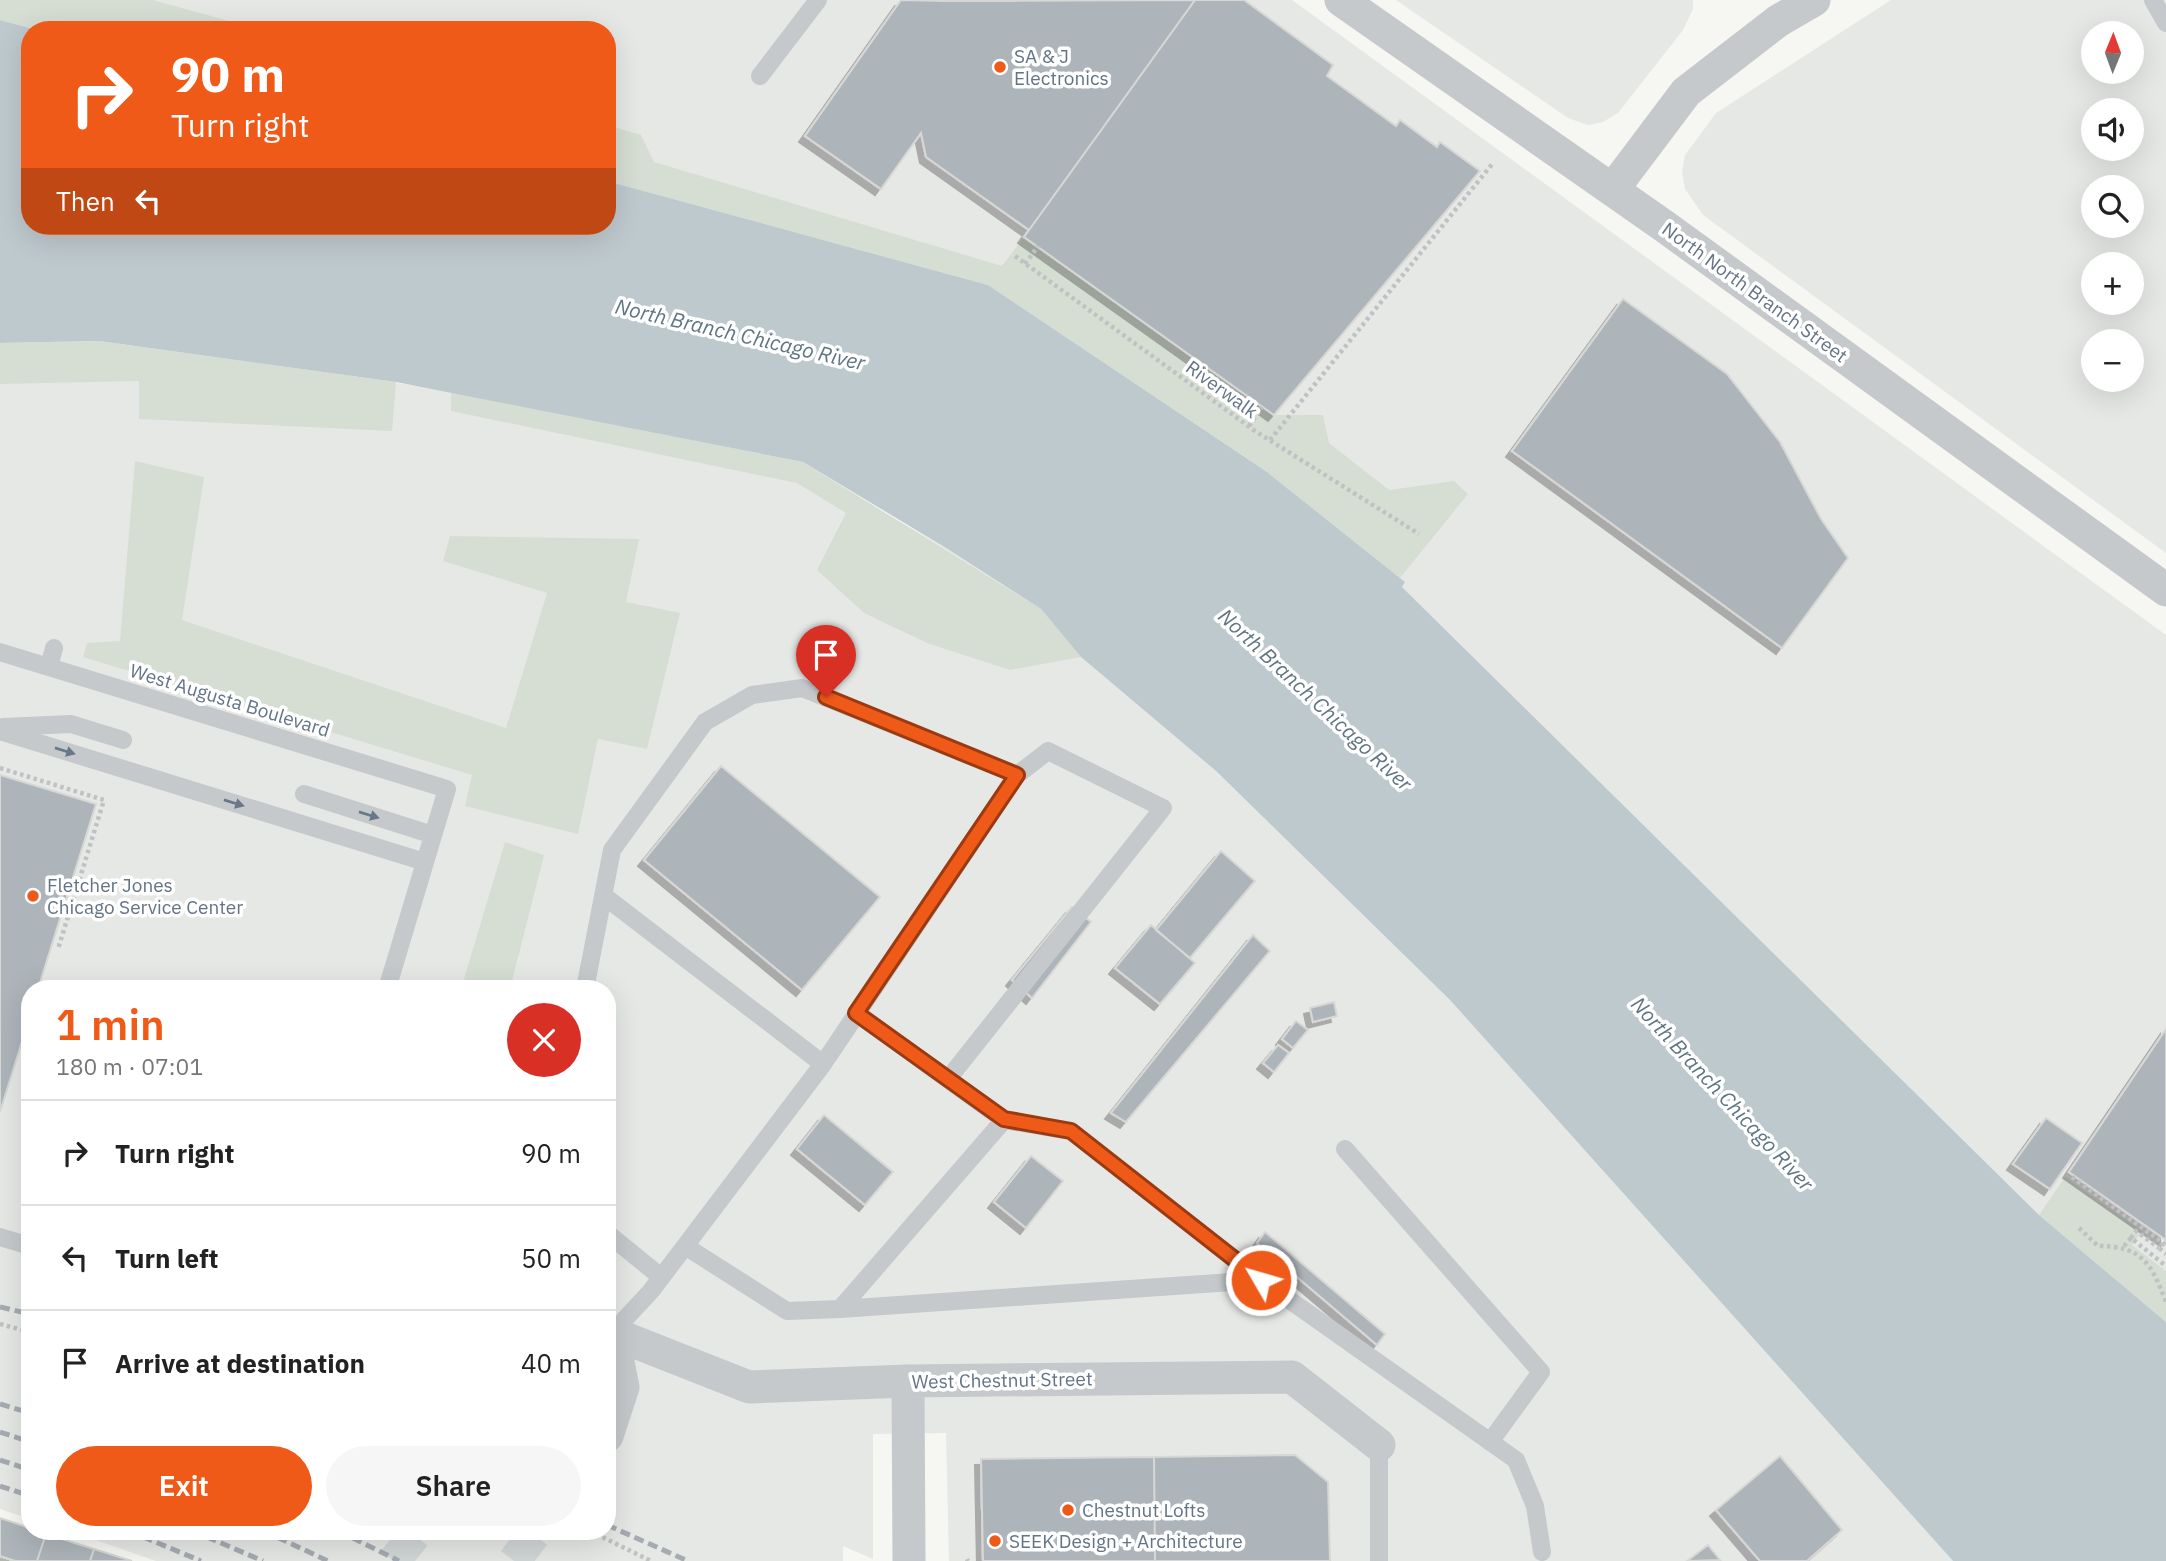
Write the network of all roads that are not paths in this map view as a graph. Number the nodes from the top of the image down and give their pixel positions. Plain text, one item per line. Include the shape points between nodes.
1 (818, 0) edge
2 (1341, 0) edge
3 (1814, 0) edge
4 (2153, 0) edge
5 (1772, 10) edge
6 (2166, 23) edge
7 (760, 75) dead end
8 (1613, 190) junction
9 (2166, 590) edge
10 (54, 648) dead end
11 (0, 652) edge
12 (49, 667) junction
13 (0, 729) edge
14 (122, 740) dead end
15 (1017, 775) junction
16 (304, 794) dead end
17 (433, 835) junction
18 (425, 862) junction
19 (604, 896) junction
20 (390, 980) edge
21 (587, 980) edge
22 (856, 1013) junction
23 (823, 1064) junction
24 (948, 1079) junction
25 (1004, 1119) junction
26 (1345, 1149) dead end
27 (0, 1237) edge
28 (616, 1240) edge
29 (21, 1243) edge
30 (685, 1246) junction
31 (661, 1277) junction
32 (1261, 1280) junction
33 (840, 1309) junction
34 (616, 1328) edge
35 (616, 1337) edge
36 (616, 1359) edge
37 (908, 1381) junction
38 (616, 1408) edge
39 (1490, 1441) junction
40 (1379, 1445) joint
41 (1542, 1552) dead end
42 (909, 1561) edge
43 (1379, 1561) edge

1 - 7 lane
2 - 8 street, North North Branch Street
3 - 5 street
4 - 6 lane
5 - 8 street via 1686,92
8 - 9 street, North North Branch Street
10 - 12 lane
11 - 12 lane, West Augusta Boulevard
12 - 17 lane, West Augusta Boulevard via 447,789
13 - 14 lane via 71,724
13 -> 18 lane
15 - 19 lane via 802,688 752,695 705,722 612,850
15 - 22 lane
15 - 24 lane via 1048,751 1163,808
16 -> 17 lane
17 - 18 lane
18 - 20 lane
19 - 21 lane
19 - 23 lane
22 - 23 lane
22 - 24 lane
23 - 30 lane
24 - 25 lane
25 - 32 lane via 1071,1131
25 - 33 lane
26 - 39 lane via 1541,1372
27 - 29 lane
28 - 31 lane
30 - 31 lane
30 - 33 lane via 787,1311
31 - 34 lane
32 - 33 lane
32 - 39 lane
35 - 37 street, West Chestnut Street via 750,1387
36 - 38 street via 623,1387
37 - 40 street, West Chestnut Street via 1292,1377
37 - 42 street
39 - 41 lane via 1516,1460 1535,1506
40 - 43 lane

